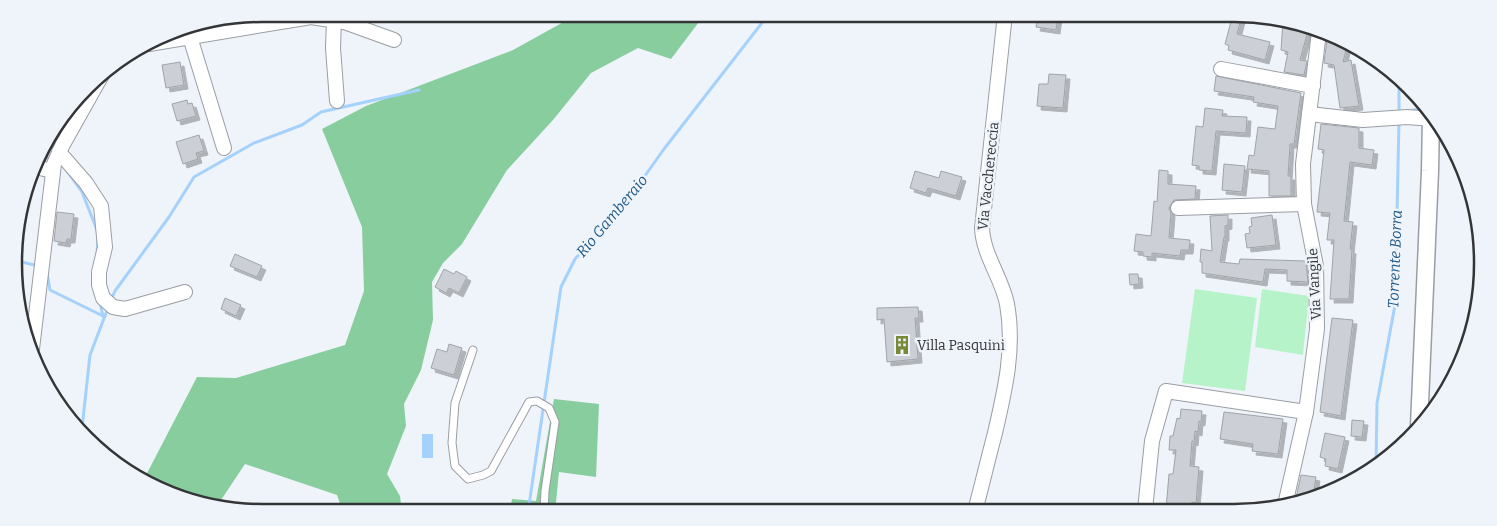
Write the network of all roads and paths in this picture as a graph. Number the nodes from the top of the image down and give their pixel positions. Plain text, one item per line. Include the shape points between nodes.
1 (266, 22) edge
2 (334, 22) edge
3 (342, 22) edge
4 (1005, 22) edge
5 (190, 37) junction
6 (1318, 38) edge
7 (174, 40) edge
8 (394, 40) dead end
9 (1221, 69) dead end
10 (1313, 86) junction
11 (90, 96) edge
12 (338, 101) dead end
13 (1309, 114) junction
14 (1426, 118) edge
15 (1431, 125) edge
16 (224, 148) dead end
17 (58, 152) junction
18 (42, 169) edge
19 (53, 171) junction
20 (1304, 204) junction
21 (1178, 208) dead end
22 (186, 292) dead end
23 (34, 335) edge
24 (473, 350) dead end
25 (1306, 412) junction
26 (1419, 416) edge
27 (1287, 497) edge
28 (544, 504) edge
29 (977, 504) edge
30 (1146, 504) edge

1 - 5 street
2 - 12 street via 333,56
3 - 8 street
4 - 29 street, Via Vacchereccia via 982,242 1006,302 1009,361
5 - 7 street
5 - 16 street
6 - 10 street, Via Vangile
9 - 10 street
10 - 13 street, Via Vangile
11 - 17 street
13 - 14 street via 1362,120
13 - 20 street, Via Vangile via 1303,164
15 - 26 street
17 - 19 street
17 - 22 street via 86,183 101,206 105,247 99,285 103,298 113,307 125,309
18 - 19 street
19 - 23 street
20 - 21 street
20 - 25 street, Via Vangile via 1316,266 1318,310
24 - 28 lane via 455,403 452,443 455,466 468,479 491,471 529,402 537,401 549,408 555,422
25 - 27 street, Via Vangile
25 - 30 street via 1166,391 1152,442

